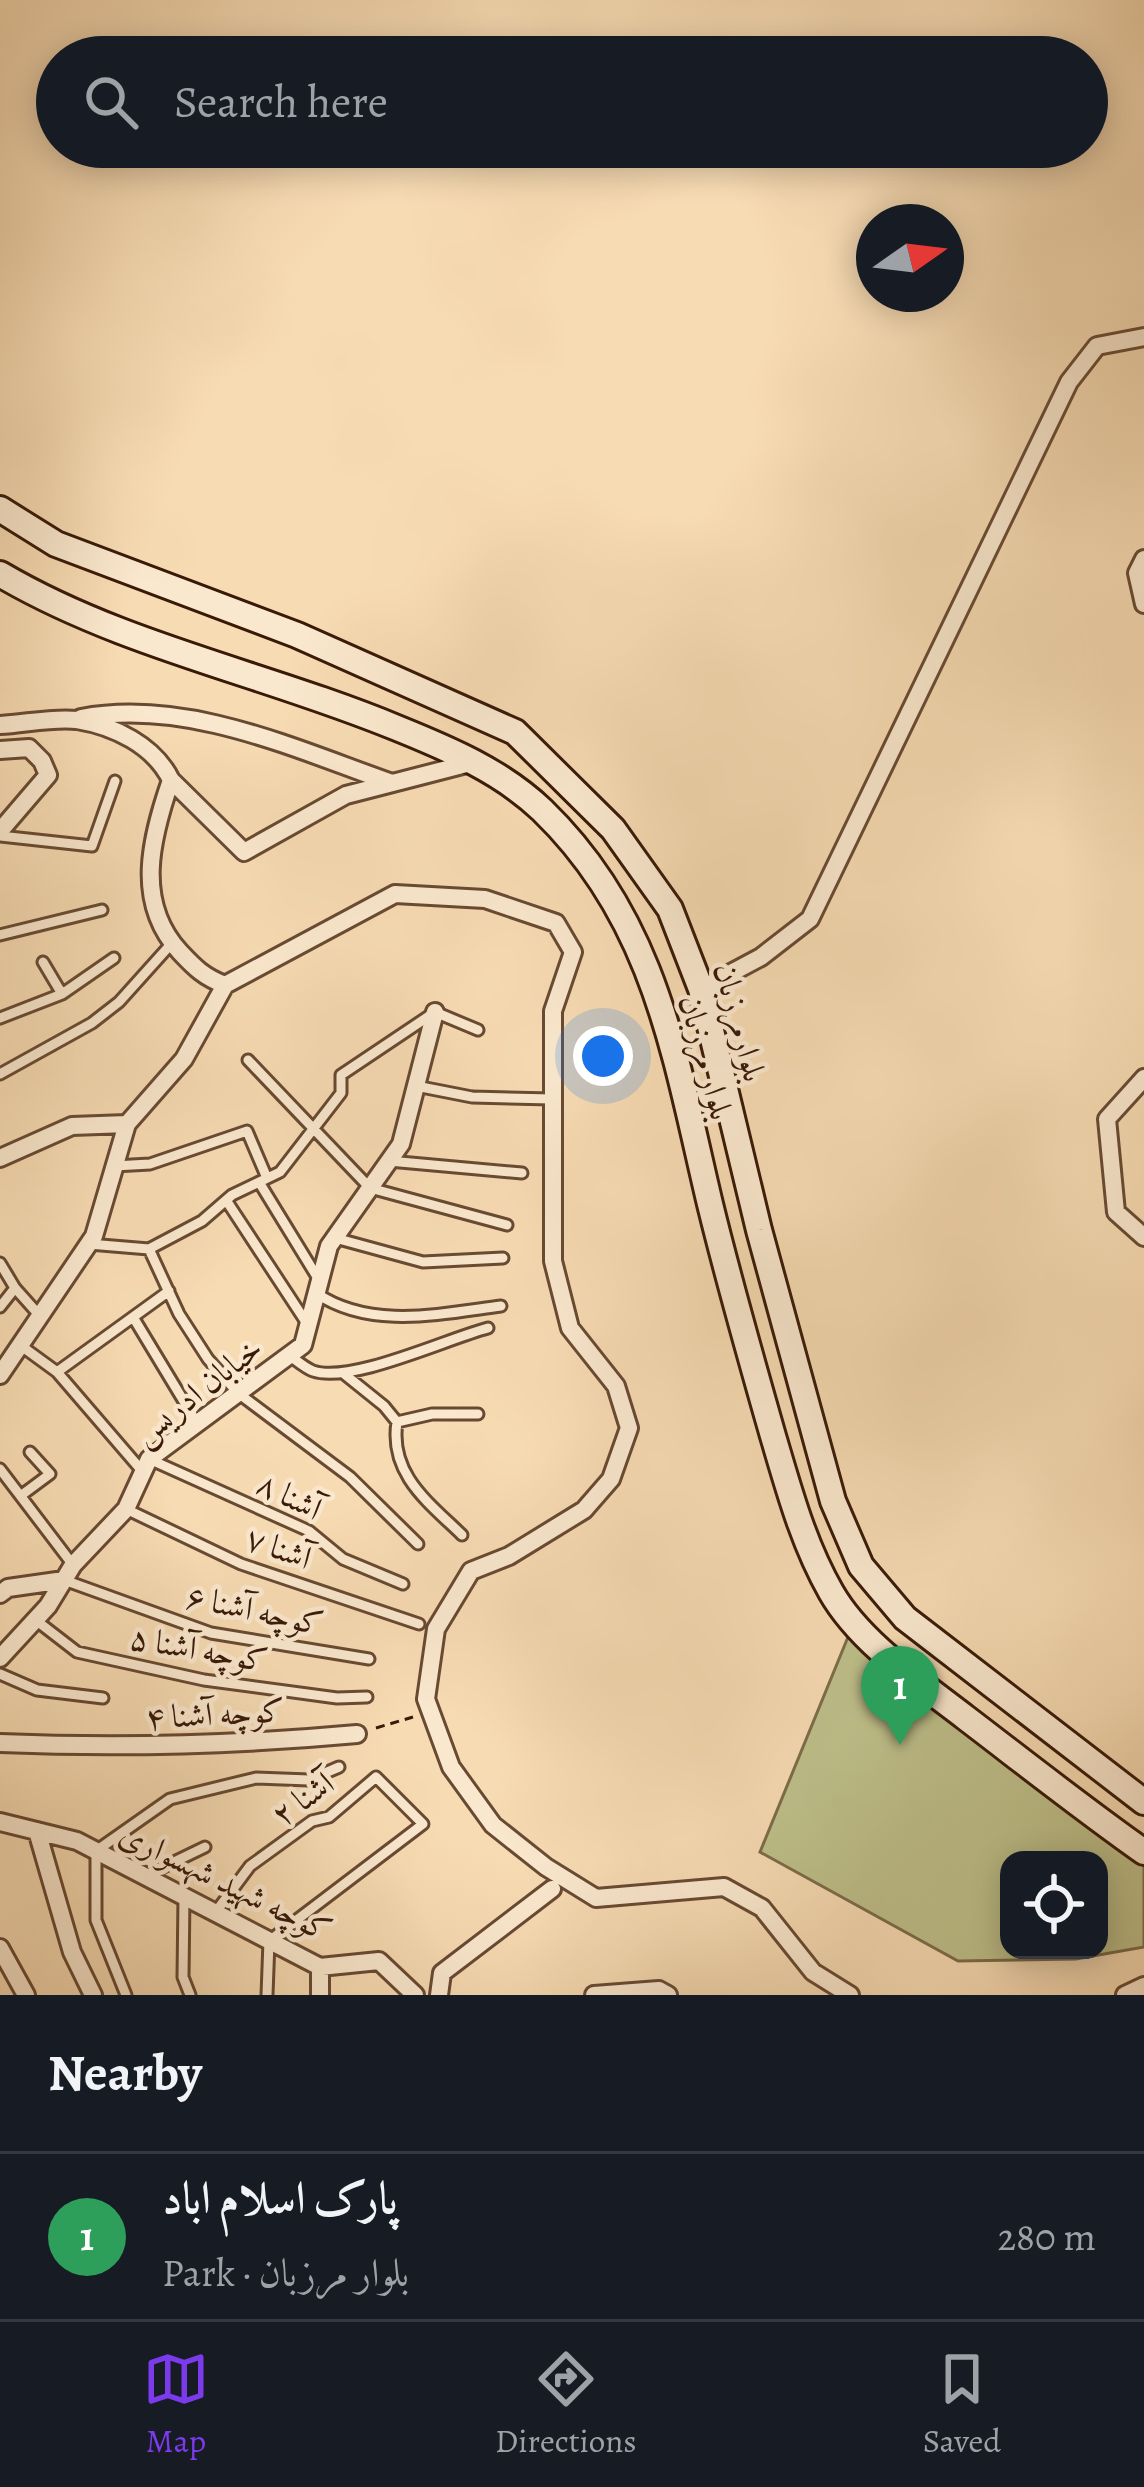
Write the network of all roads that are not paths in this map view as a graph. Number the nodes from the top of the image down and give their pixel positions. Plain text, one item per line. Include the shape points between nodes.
1 (1144, 337) edge
2 (0, 509) edge
3 (1144, 559) edge
4 (0, 574) edge
5 (1144, 604) edge
6 (74, 720) junction
7 (0, 725) edge
8 (0, 751) edge
9 (475, 762) junction
10 (171, 780) junction
11 (115, 781) dead end
12 (394, 784) junction
13 (0, 833) edge
14 (103, 910) dead end
15 (0, 935) edge
16 (172, 944) junction
17 (114, 958) dead end
18 (43, 962) dead end
19 (225, 985) junction
20 (701, 989) junction
21 (62, 994) junction
22 (435, 1012) junction
23 (0, 1018) edge
24 (478, 1030) dead end
25 (248, 1060) dead end
26 (0, 1074) edge
27 (1144, 1078) edge
28 (416, 1086) junction
29 (552, 1099) junction
30 (127, 1124) junction
31 (314, 1129) junction
32 (0, 1158) edge
33 (389, 1161) junction
34 (114, 1166) junction
35 (522, 1173) dead end
36 (263, 1180) junction
37 (370, 1187) junction
38 (226, 1200) junction
39 (507, 1225) dead end
40 (1144, 1237) edge
41 (334, 1238) junction
42 (89, 1244) junction
43 (149, 1249) junction
44 (503, 1258) dead end
45 (0, 1263) edge
46 (318, 1287) junction
47 (15, 1288) junction
48 (169, 1291) junction
49 (501, 1306) dead end
50 (0, 1307) edge
51 (40, 1316) junction
52 (133, 1317) junction
53 (308, 1325) junction
54 (488, 1328) dead end
55 (20, 1345) junction
56 (289, 1355) junction
57 (57, 1372) junction
58 (343, 1372) junction
59 (0, 1375) edge
60 (238, 1393) junction
61 (478, 1414) dead end
62 (397, 1422) junction
63 (197, 1423) junction
64 (31, 1452) dead end
65 (146, 1465) junction
66 (0, 1469) edge
67 (23, 1495) junction
68 (126, 1509) junction
69 (463, 1535) dead end
70 (418, 1544) dead end
71 (68, 1572) junction
72 (403, 1584) dead end
73 (0, 1594) edge
74 (33, 1618) junction
75 (419, 1624) dead end
76 (0, 1658) edge
77 (369, 1659) dead end
78 (0, 1674) edge
79 (367, 1697) dead end
80 (103, 1698) dead end
81 (357, 1734) road end
82 (0, 1743) edge
83 (339, 1767) dead end
84 (1144, 1802) edge
85 (0, 1822) edge
86 (37, 1832) junction
87 (205, 1846) dead end
88 (96, 1851) junction
89 (1144, 1852) edge
90 (145, 1876) junction
91 (553, 1889) dead end
92 (184, 1897) junction
93 (215, 1913) junction
94 (269, 1941) junction
95 (0, 1948) edge
96 (320, 1967) junction
97 (1144, 1986) edge
98 (616, 1994) edge
99 (26, 1995) edge
100 (93, 1995) edge
101 (126, 1995) edge
102 (190, 1995) edge
103 (267, 1995) edge
104 (320, 1995) edge
105 (415, 1995) edge
106 (439, 1995) edge
107 (594, 1995) edge
108 (668, 1995) edge
109 (850, 1995) edge
110 (1125, 1995) edge

1 - 20 street via 1096,346 1070,382 810,919
2 - 20 main road, بلوارمرزبان via 56,544 297,635 515,732 614,829 670,909
3 - 5 street
4 - 9 main road, بلوار مرزبان via 60,606 343,705
6 - 7 street
6 - 10 street via 148,749
6 - 12 street via 120,711 238,729
8 - 13 street via 29,748 47,776
9 - 12 street
9 - 89 main road, بلوار مرزبان via 544,812 600,878 641,949 732,1298 802,1533 833,1597 888,1658
10 - 12 street via 244,852 346,796
10 - 16 street via 154,830 149,891
11 - 13 lane via 92,847
14 - 15 lane
16 - 19 street via 203,977
16 - 26 lane via 119,1003
17 - 21 lane
18 - 21 lane
19 - 29 street via 395,895 484,898 556,923 573,952 553,1011
19 - 30 street via 184,1059
20 - 84 main road, بلوارمرزبان via 827,1479 861,1565 905,1618
21 - 23 lane
22 - 24 lane
22 - 28 street, خیابان ادریس
22 - 31 lane via 341,1075 341,1093
25 - 31 lane
27 - 40 street via 1107,1119 1116,1212
28 - 29 lane
28 - 33 street, خیابان ادریس
29 - 109 street via 553,1261 570,1328 616,1386 628,1428 611,1479 584,1510 471,1571 436,1629 430,1712 451,1767 493,1825 546,1867 596,1898 724,1887 762,1908 813,1972
30 - 32 street via 72,1126
30 - 34 street
31 - 36 lane via 280,1172
31 - 37 lane
33 - 35 lane
33 - 37 street, خیابان ادریس
34 - 36 lane via 150,1164 247,1131
34 - 42 street
36 - 38 lane
36 - 46 lane
37 - 39 lane
37 - 41 street, خیابان ادریس
38 - 43 lane
38 - 53 lane
41 - 44 lane via 423,1262
41 - 46 street, خیابان ادریس
42 - 43 lane
42 - 51 street
43 - 48 lane
45 - 47 lane
46 - 49 lane via 333,1305 394,1316
46 - 53 street, خیابان ادریس
47 - 50 lane
47 - 51 lane
48 - 52 lane
48 - 60 lane
51 - 55 street
52 - 57 lane
52 - 63 lane
53 - 56 street, خیابان ادریس via 303,1345
54 - 58 lane
55 - 57 lane
55 - 59 street
56 - 58 lane via 314,1372
56 - 60 street, خیابان ادریس
57 - 65 lane
58 - 62 lane
60 - 63 street, خیابان ادریس
60 - 70 lane via 350,1477
61 - 62 lane
62 - 69 lane via 394,1444 409,1484
63 - 65 street, خیابان ادریس
64 - 67 lane via 50,1474
65 - 68 street, خیابان ادریس
65 - 72 lane, آشنا ۸ via 309,1531 343,1559
66 - 67 lane
67 - 71 lane
68 - 71 street, خیابان ادریس
68 - 75 lane, آشنا ۷ via 241,1564
71 - 73 street
71 - 74 street, خیابان ادریس
71 - 77 lane, کوچه آشنا ۶ via 211,1633
74 - 76 street, خیابان ادریس
74 - 79 lane, کوچه آشنا ۵ via 77,1652 204,1680
78 - 80 lane via 37,1690
81 - 82 street, کوچه آشنا ۴ via 128,1748
83 - 88 lane via 309,1780 256,1778 170,1798
85 - 86 street, کوچه شهید شهسواری
86 - 88 street, کوچه شهید شهسواری
86 - 100 street
87 - 90 lane
88 - 90 street, کوچه شهید شهسواری
88 - 101 lane via 96,1920
90 - 92 street, کوچه شهید شهسواری
91 - 106 street via 442,1973
92 - 93 street, کوچه شهید شهسواری
92 - 102 lane
93 - 94 street, کوچه شهید شهسواری
93 - 94 lane, آشنا ۲ via 250,1866 376,1777 423,1824
94 - 96 street, کوچه شهید شهسواری
94 - 103 lane
95 - 99 street
96 - 104 street
96 - 105 street, کوچه شهید شهسواری via 379,1960
97 - 110 street
98 - 107 street
98 - 108 street

